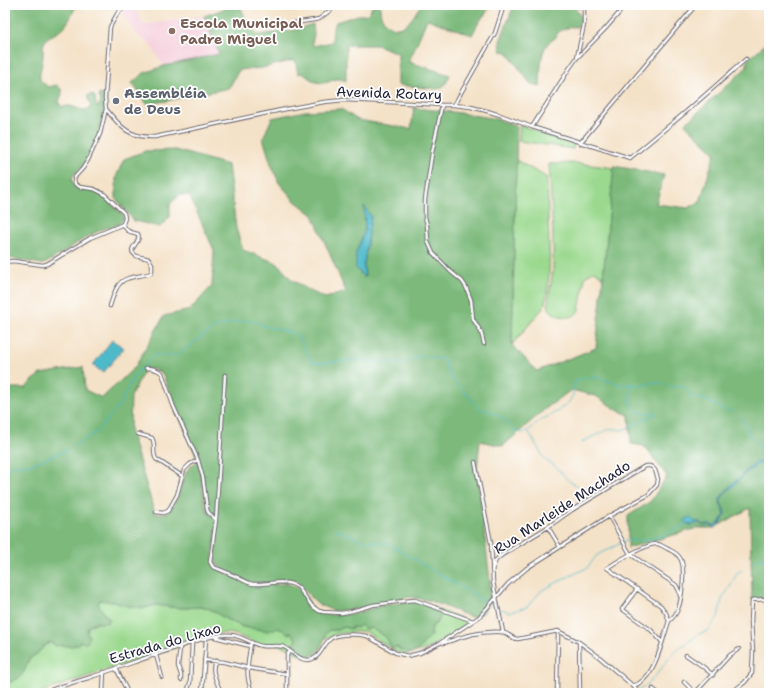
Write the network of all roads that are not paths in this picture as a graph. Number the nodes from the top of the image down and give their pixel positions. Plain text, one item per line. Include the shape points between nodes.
1 (128, 5) edge
2 (337, 5) edge
3 (504, 5) edge
4 (584, 5) edge
5 (626, 5) edge
6 (695, 6) edge
7 (294, 24) dead end
8 (576, 59) junction
9 (746, 59) dead end
10 (442, 105) junction
11 (454, 105) junction
12 (106, 109) junction
13 (532, 128) junction
14 (580, 143) junction
15 (123, 224) junction
16 (5, 262) edge
17 (110, 306) dead end
18 (484, 344) dead end
19 (146, 368) dead end
20 (225, 375) dead end
21 (138, 434) dead end
22 (198, 460) junction
23 (475, 462) dead end
24 (648, 465) joint
25 (182, 476) junction
26 (156, 512) dead end
27 (609, 516) junction
28 (216, 520) junction
29 (548, 527) junction
30 (560, 546) junction
31 (630, 554) junction
32 (492, 570) junction
33 (637, 589) junction
34 (496, 597) junction
35 (680, 599) junction
36 (769, 599) edge
37 (473, 621) junction
38 (669, 621) junction
39 (558, 631) junction
40 (503, 632) junction
41 (214, 637) junction
42 (206, 639) junction
43 (251, 642) junction
44 (579, 642) junction
45 (662, 642) junction
46 (192, 643) junction
47 (440, 643) junction
48 (250, 646) junction
49 (180, 647) junction
50 (739, 649) dead end
51 (290, 651) junction
52 (156, 654) junction
53 (686, 655) dead end
54 (204, 660) junction
55 (217, 661) junction
56 (116, 668) junction
57 (248, 668) junction
58 (104, 672) junction
59 (287, 674) junction
60 (712, 675) junction
61 (162, 677) dead end
62 (181, 680) dead end
63 (684, 682) dead end
64 (633, 686) junction
65 (653, 689) dead end
66 (638, 692) edge
67 (42, 693) edge
68 (103, 693) edge
69 (128, 693) edge
70 (187, 693) edge
71 (202, 693) edge
72 (221, 693) edge
73 (256, 693) edge
74 (287, 693) edge
75 (557, 693) edge
76 (580, 693) edge
77 (658, 693) edge
78 (695, 693) edge
79 (731, 693) edge

1 - 12 street via 120,10 110,27
2 - 7 street via 319,19
3 - 11 street via 495,33
4 - 8 street via 584,25
5 - 8 street
6 - 14 street
8 - 13 street
9 - 14 street, Avenida Rotary via 630,158
10 - 11 street, Avenida Rotary
10 - 12 street, Avenida Rotary via 344,100 324,102 286,108 155,138 130,133 122,128
10 - 18 street via 425,200 428,242 433,253 466,287 471,300 473,319 481,332
11 - 13 street, Avenida Rotary via 494,113
12 - 15 street via 100,134 88,160 74,181 80,187 104,194 124,213
13 - 14 street, Avenida Rotary
15 - 16 street via 90,238 43,266
15 - 17 street via 127,232 139,235 133,247 134,253 149,259 152,271 122,281
19 - 22 street via 153,368 162,373 173,405
20 - 28 street
21 - 25 street via 152,438 156,459
22 - 25 street via 187,466
22 - 28 street via 207,509
23 - 32 street via 491,543
24 - 27 street, Estrada do Lixao via 657,474 657,484 648,495
24 - 29 street, Rua Marleide Machado
25 - 26 street via 170,508 163,513
27 - 30 street, Estrada do Lixao
27 - 31 street
28 - 37 street via 210,562 213,567 250,583 287,582 295,585 319,611 342,613 373,605 415,600
29 - 30 street
29 - 32 street, Rua Marleide Machado via 497,558
30 - 34 street, Estrada do Lixao via 520,573
31 - 33 street via 607,568
31 - 35 street via 676,585
31 - 35 street via 657,544 676,553 683,567
32 - 34 street
33 - 38 street via 661,606
33 - 45 street via 622,609 651,630
34 - 37 street, Estrada do Lixao
34 - 40 street
35 - 38 street via 679,608
36 - 79 street via 752,600 752,673
37 - 47 street, Estrada do Lixao
38 - 45 street
39 - 40 street via 518,639
39 - 44 street
39 - 75 street
40 - 47 street via 470,635
41 - 42 street, Estrada do Lixao
41 - 43 street, Estrada do Lixao via 232,635
41 - 48 street
42 - 46 street, Estrada do Lixao
42 - 54 street
43 - 48 street
43 - 51 street, Estrada do Lixao via 262,646 279,646
44 - 64 street
44 - 76 street
45 - 64 street via 648,675
46 - 49 street, Estrada do Lixao
46 - 70 street
47 - 51 street, Estrada do Lixao via 420,653 403,656 368,636 349,635 330,639 319,654 308,660
48 - 57 street
49 - 52 street, Estrada do Lixao
49 - 62 street via 178,666
50 - 60 street
51 - 59 street via 287,655
52 - 56 street, Estrada do Lixao
52 - 61 street
53 - 60 street
54 - 55 street
54 - 71 street
55 - 57 street
55 - 72 street via 213,668
56 - 58 street, Estrada do Lixao
56 - 69 street
57 - 59 street
57 - 73 street via 250,688
58 - 67 street, Estrada do Lixao
58 - 68 street
59 - 74 street
60 - 78 street
63 - 78 street
64 - 66 street
65 - 77 street

